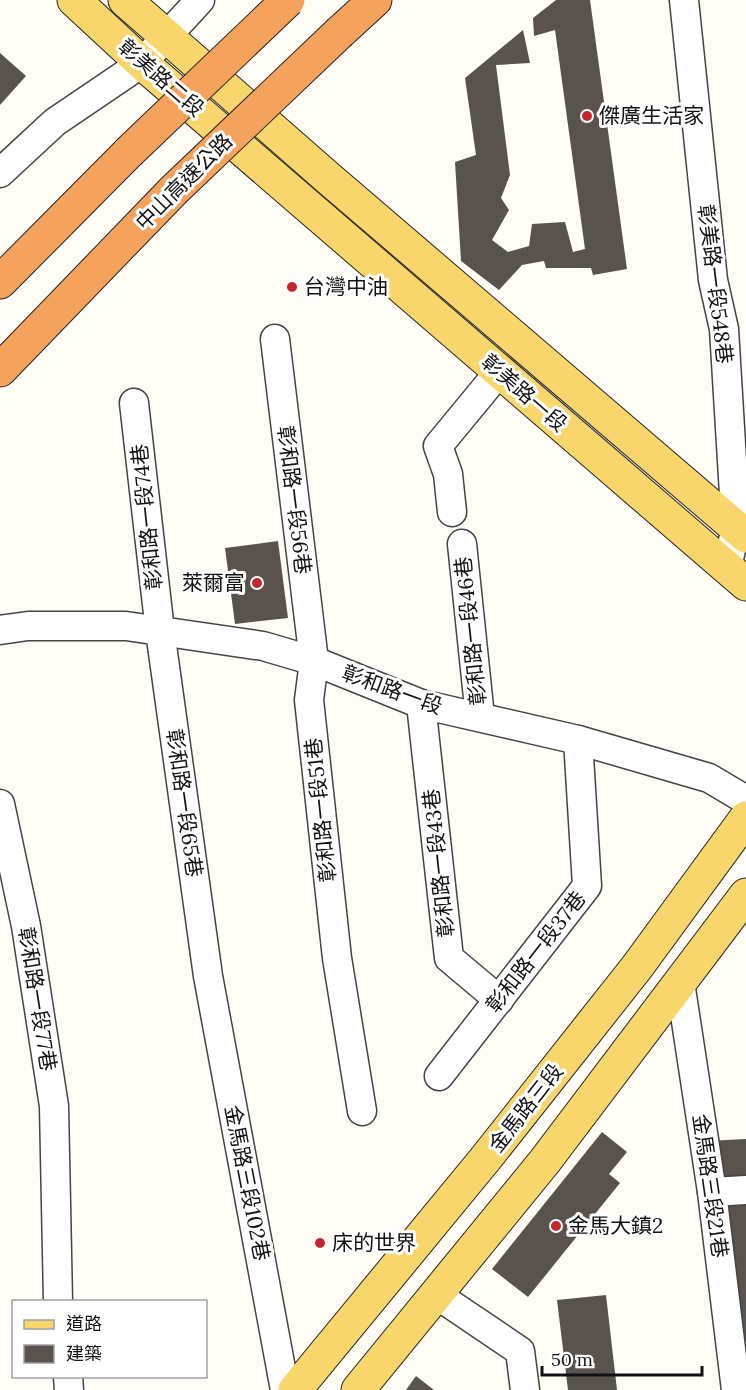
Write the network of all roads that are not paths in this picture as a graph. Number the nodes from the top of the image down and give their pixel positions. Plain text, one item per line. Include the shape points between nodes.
1 (74, 0) edge
2 (125, 0) edge
3 (200, 0) edge
4 (288, 0) edge
5 (375, 0) edge
6 (684, 0) edge
7 (168, 36) junction
8 (142, 63) junction
9 (0, 173) edge
10 (327, 177) junction
11 (303, 201) junction
12 (0, 282) edge
13 (274, 339) dead end
14 (0, 370) edge
15 (499, 372) junction
16 (134, 403) dead end
17 (452, 512) dead end
18 (741, 532) edge
19 (462, 544) dead end
20 (736, 576) edge
21 (0, 630) edge
22 (160, 631) junction
23 (314, 662) junction
24 (421, 704) junction
25 (480, 717) junction
26 (578, 740) junction
27 (746, 801) edge
28 (0, 804) edge
29 (746, 818) edge
30 (746, 895) edge
31 (208, 976) joint
32 (680, 982) junction
33 (499, 999) junction
34 (439, 1076) dead end
35 (362, 1111) dead end
36 (746, 1190) edge
37 (712, 1192) junction
38 (437, 1295) junction
39 (58, 1300) edge
40 (285, 1390) edge
41 (296, 1390) edge
42 (358, 1390) edge
43 (525, 1390) edge
44 (736, 1390) edge

1 - 8 main road, 彰美路二段
2 - 7 main road, 彰美路二段
3 - 7 street
4 - 12 highway, bridge
5 - 14 highway, 中山高速公路, bridge via 174,190
6 - 18 street, 彰美路一段548巷 via 713,280 724,329
7 - 8 street
7 - 10 main road, 彰美路二段
8 - 9 street via 55,122
8 - 11 main road, 彰美路二段
10 - 11 main road
10 - 18 main road, 彰美路一段
11 - 15 main road, 彰美路一段
13 - 23 street, 彰和路一段56巷
15 - 17 street via 438,446 448,474
15 - 20 main road, 彰美路一段
16 - 22 street, 彰和路一段74巷
18 - 20 street, 彰美路一段548巷
19 - 25 street, 彰和路一段46巷
21 - 22 street, 彰和路一段 via 28,626 126,626
22 - 23 street, 彰和路一段 via 263,646
22 - 31 street, 彰和路一段65巷
23 - 24 street, 彰和路一段
23 - 35 street, 彰和路一段51巷 via 309,700 337,958
24 - 25 street, 彰和路一段
24 - 33 street, 彰和路一段43巷 via 449,958
25 - 26 street, 彰和路一段
26 - 27 street, 彰和路一段 via 709,778
26 - 33 street, 彰和路一段37巷 via 587,886
28 - 39 street, 彰和路一段77巷 via 26,926 54,1106
29 - 41 main road, 金馬路三段 via 623,986
30 - 32 main road
31 - 40 street, 金馬路三段102巷
32 - 37 street, 金馬路三段21巷
32 - 38 main road via 545,1161
33 - 34 street, 彰和路一段37巷
36 - 37 street
37 - 44 street, 金馬路三段21巷
38 - 42 main road
38 - 43 street via 520,1351

